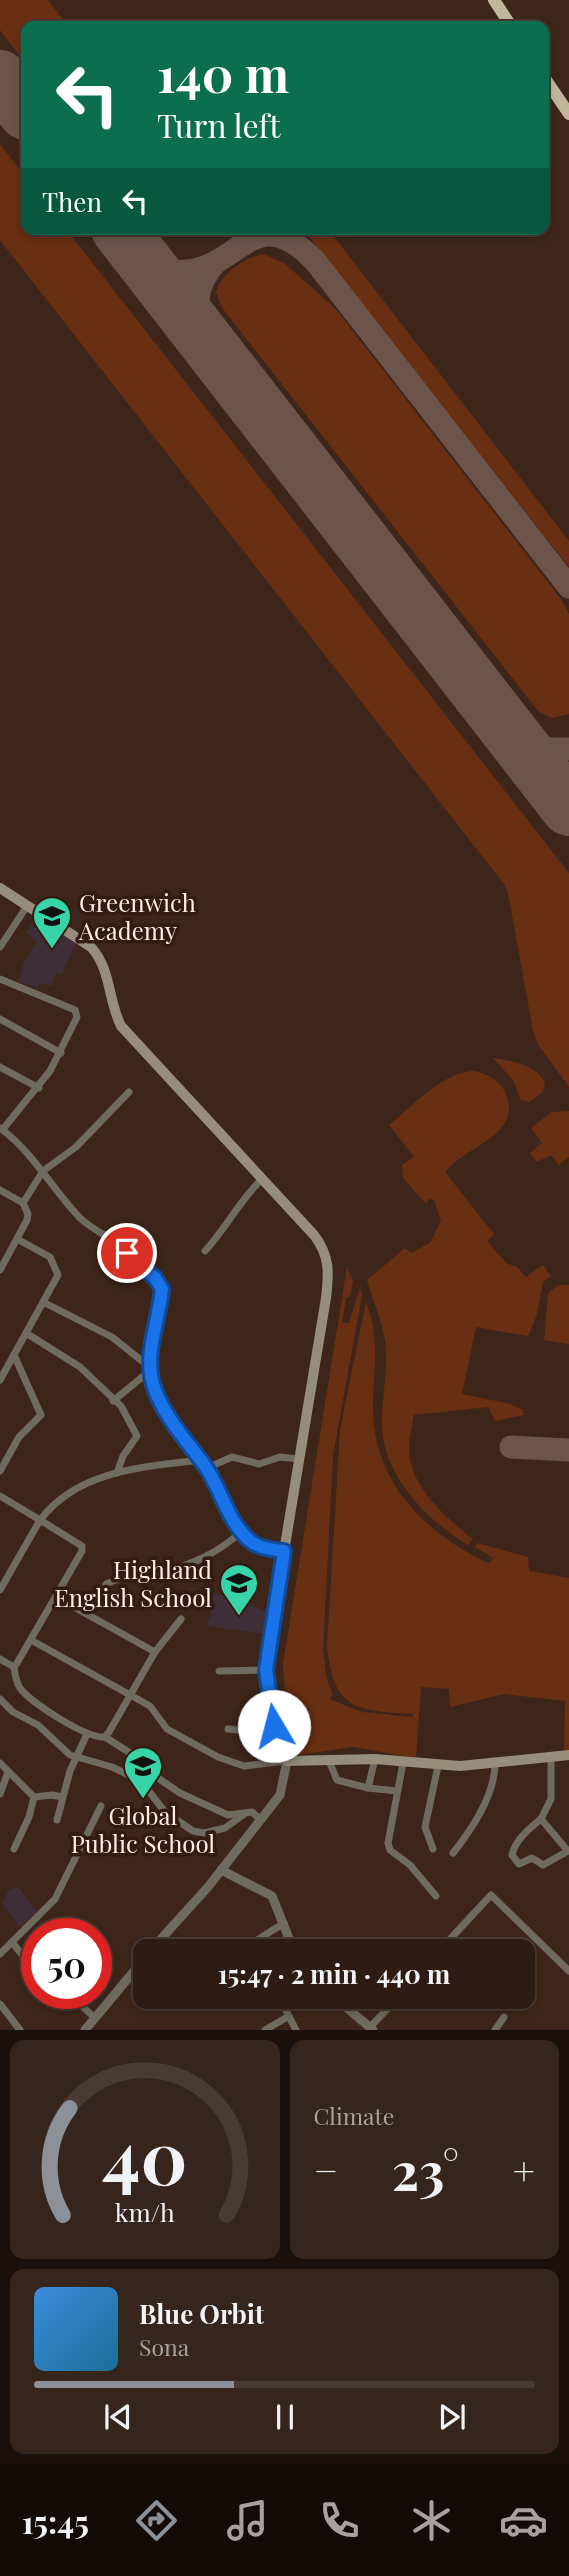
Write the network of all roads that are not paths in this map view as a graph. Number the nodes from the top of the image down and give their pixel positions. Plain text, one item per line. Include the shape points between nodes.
1 (494, 0) edge
2 (508, 21) edge
3 (549, 84) edge
4 (569, 114) edge
5 (0, 888) edge
6 (27, 906) junction
7 (0, 947) edge
8 (0, 979) edge
9 (0, 1020) edge
10 (61, 1053) junction
11 (0, 1067) edge
12 (38, 1088) junction
13 (129, 1091) dead end
14 (1, 1128) edge
15 (43, 1171) junction
16 (262, 1179) junction
17 (0, 1190) edge
18 (23, 1203) junction
19 (18, 1239) junction
20 (205, 1251) dead end
21 (0, 1270) edge
22 (43, 1302) junction
23 (26, 1332) junction
24 (14, 1355) junction
25 (152, 1369) junction
26 (0, 1380) edge
27 (113, 1401) junction
28 (3, 1457) edge
29 (299, 1459) junction
30 (201, 1460) junction
31 (207, 1468) junction
32 (0, 1471) edge
33 (117, 1473) junction
34 (0, 1496) edge
35 (40, 1520) junction
36 (242, 1531) junction
37 (284, 1551) junction
38 (0, 1590) edge
39 (56, 1597) junction
40 (87, 1614) junction
41 (181, 1619) dead end
42 (31, 1640) junction
43 (155, 1652) junction
44 (0, 1659) edge
45 (14, 1667) junction
46 (266, 1670) junction
47 (219, 1671) dead end
48 (130, 1695) junction
49 (0, 1699) edge
50 (274, 1726) junction
51 (228, 1729) dead end
52 (87, 1734) junction
53 (105, 1737) junction
54 (569, 1755) edge
55 (75, 1757) junction
56 (551, 1757) junction
57 (375, 1759) junction
58 (287, 1761) junction
59 (329, 1761) junction
60 (495, 1761) junction
61 (0, 1763) edge
62 (403, 1763) junction
63 (438, 1766) junction
64 (8, 1772) junction
65 (368, 1788) junction
66 (397, 1791) junction
67 (0, 1794) edge
68 (34, 1797) junction
69 (62, 1797) junction
70 (101, 1806) dead end
71 (243, 1815) junction
72 (260, 1819) junction
73 (541, 1819) junction
74 (57, 1820) dead end
75 (13, 1849) dead end
76 (433, 1849) dead end
77 (568, 1851) edge
78 (453, 1853) dead end
79 (221, 1870) junction
80 (436, 1896) dead end
81 (284, 1923) junction
82 (161, 1939) edge
83 (259, 1939) edge
84 (290, 1939) edge
85 (450, 1939) edge
86 (12, 1942) junction
87 (0, 1954) edge
88 (21, 1954) edge
89 (569, 1971) edge
90 (133, 1972) edge
91 (0, 2004) edge
92 (85, 2009) edge
93 (285, 2009) edge
94 (348, 2009) edge
95 (388, 2009) edge
96 (289, 2017) junction
97 (504, 2017) dead end
98 (95, 2018) junction
99 (371, 2028) edge
100 (20, 2030) edge
101 (85, 2030) edge
102 (265, 2030) edge
103 (296, 2030) edge
104 (495, 2030) edge

1 - 2 highway
3 - 4 highway
5 - 6 main road
6 - 7 street
6 - 16 main road via 100,957 110,1002 121,1026
8 - 10 street via 75,1010 77,1023
9 - 10 street
10 - 12 street
11 - 12 street
12 - 14 street
13 - 15 street via 76,1147
14 - 15 street
15 - 18 street
15 - 25 street via 79,1216 116,1243 162,1289 150,1337
16 - 20 street via 238,1202 230,1223
16 - 29 main road via 322,1245 329,1266
17 - 18 street
18 - 19 street via 28,1214
19 - 21 street
19 - 22 street via 55,1263 58,1275
22 - 23 street
22 - 25 street via 112,1336
23 - 24 street
23 - 27 street via 71,1359
24 - 26 street
24 - 28 street via 41,1415
25 - 27 street
25 - 30 street via 154,1389 169,1420
27 - 33 street via 121,1406 137,1436
28 - 32 street
29 - 31 street via 280,1457 259,1464 232,1457
29 - 37 main road
30 - 31 street
30 - 33 street
31 - 36 street via 221,1502
33 - 35 street via 76,1486
34 - 35 street
35 - 38 street
35 - 39 street via 82,1546
36 - 37 street via 250,1541
36 - 40 street via 205,1559 106,1584
37 - 46 main road
39 - 40 street
39 - 42 street
40 - 43 street
41 - 43 street
42 - 45 street
42 - 48 street
43 - 48 street
44 - 45 street
45 - 52 street via 15,1678 30,1698
46 - 47 street
46 - 50 main road
48 - 53 street
48 - 58 street via 150,1706 167,1729 232,1764
49 - 55 street
50 - 51 street
50 - 58 main road
52 - 53 street
52 - 55 street
53 - 71 street via 149,1765 155,1776 180,1793 228,1815
54 - 56 main road
55 - 69 street
55 - 71 street via 141,1781 165,1812 193,1831 225,1828
56 - 60 main road
56 - 73 street via 551,1799
57 - 59 main road
57 - 62 main road
57 - 65 street
58 - 59 main road
58 - 72 street via 280,1795
59 - 65 street via 337,1780
60 - 63 main road
60 - 78 street via 495,1778 478,1816
61 - 64 street
62 - 63 main road
62 - 66 street
63 - 76 street via 425,1828
64 - 67 street
64 - 68 street
65 - 66 street
66 - 80 street via 390,1850 410,1865
68 - 69 street
68 - 75 street
69 - 74 street
70 - 86 street via 55,1899
71 - 72 street via 252,1812
72 - 79 street
73 - 77 street
73 - 77 street via 513,1849 516,1862 521,1865 532,1858 543,1865
79 - 81 street via 272,1896
79 - 82 street
81 - 83 street
81 - 84 street
85 - 89 street via 491,1895
86 - 87 street
86 - 88 street
90 - 98 street
91 - 100 street
92 - 98 street
93 - 96 street
94 - 99 street
95 - 99 street
96 - 102 street
96 - 103 street
97 - 104 street
98 - 101 street

